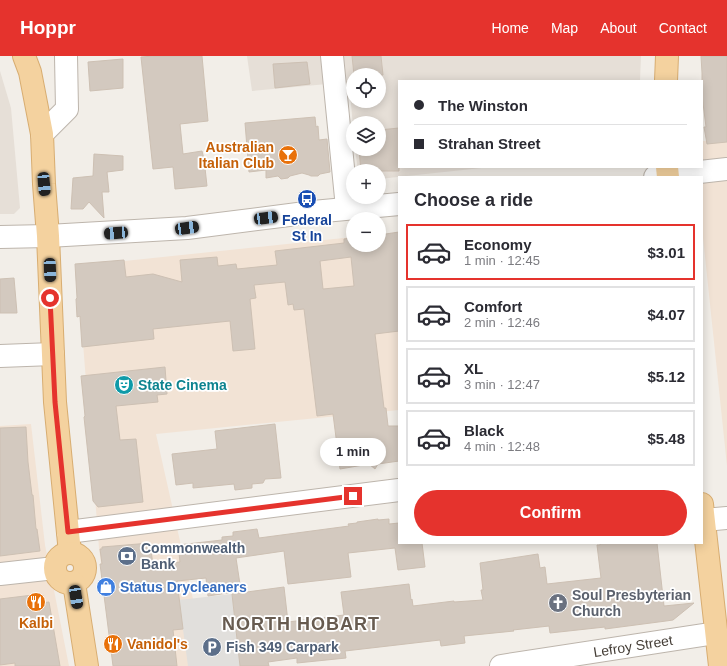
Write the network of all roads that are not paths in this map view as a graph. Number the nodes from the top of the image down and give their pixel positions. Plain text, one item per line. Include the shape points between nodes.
1 (24, 56) edge
2 (66, 56) edge
3 (332, 56) edge
4 (667, 56) edge
5 (666, 80) edge
6 (42, 134) junction
7 (727, 169) edge
8 (664, 174) edge
9 (398, 204) edge
10 (347, 208) junction
11 (48, 236) junction
12 (0, 237) edge
13 (53, 354) junction
14 (0, 356) edge
15 (398, 490) edge
16 (703, 512) edge
17 (727, 518) edge
18 (64, 551) junction
19 (0, 574) edge
20 (716, 633) junction
21 (87, 666) edge
22 (501, 666) edge
23 (720, 666) edge

1 - 6 main road via 30,72
2 - 6 street via 67,109
3 - 10 street
4 - 5 main road
6 - 11 main road
7 - 8 street
9 - 10 street
10 - 11 street via 187,228
11 - 12 street
11 - 13 main road
13 - 14 street
13 - 18 main road
15 - 18 street
16 - 17 street
16 - 20 main road
18 - 19 street
18 - 21 main road via 75,554 84,564 82,578 74,583
20 - 22 street, Lefroy Street
20 - 23 main road

